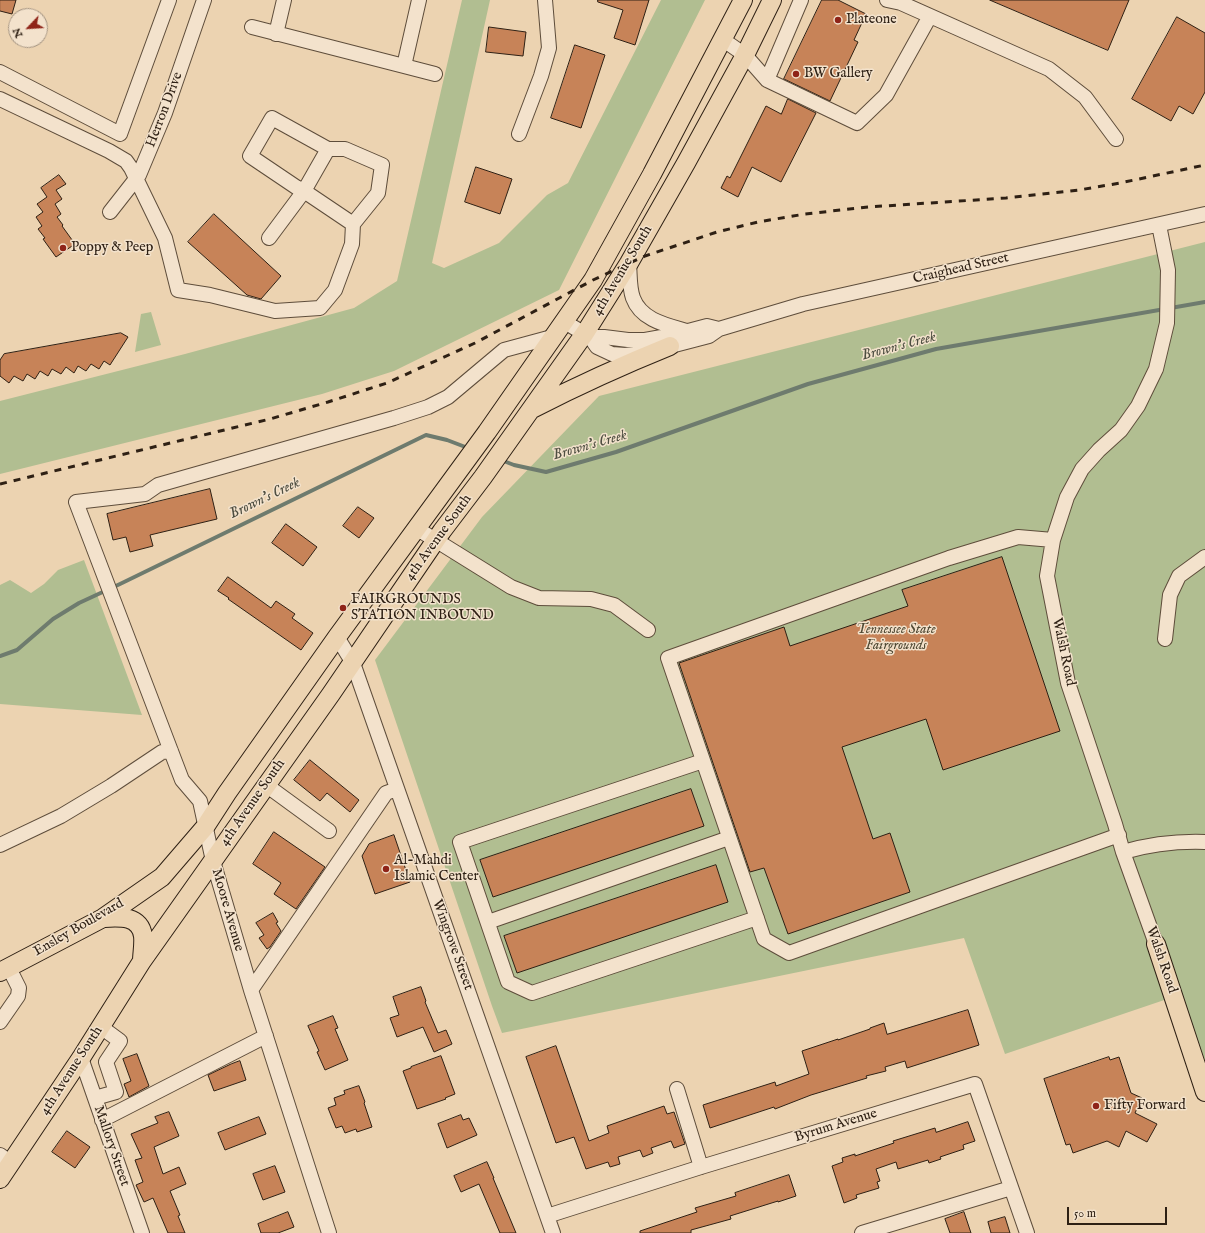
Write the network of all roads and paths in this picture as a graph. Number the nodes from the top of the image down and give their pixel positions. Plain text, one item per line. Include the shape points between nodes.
1 (169, 0) edge
2 (204, 0) edge
3 (284, 0) edge
4 (419, 0) edge
5 (545, 0) edge
6 (743, 0) edge
7 (772, 0) edge
8 (802, 0) edge
9 (887, 0) edge
10 (930, 16) junction
11 (252, 27) dead end
12 (276, 34) junction
13 (722, 39) junction
14 (745, 55) junction
15 (404, 66) junction
16 (0, 72) edge
17 (435, 74) dead end
18 (767, 80) junction
19 (0, 98) edge
20 (518, 134) dead end
21 (1116, 139) dead end
22 (328, 149) junction
23 (137, 180) junction
24 (304, 191) junction
25 (110, 212) dead end
26 (1205, 214) edge
27 (353, 224) junction
28 (1159, 225) junction
29 (269, 238) dead end
30 (629, 263) junction
31 (564, 321) junction
32 (719, 330) junction
33 (687, 331) junction
34 (587, 335) junction
35 (552, 337) junction
36 (670, 346) junction
37 (530, 411) junction
38 (416, 528) junction
39 (436, 540) junction
40 (1052, 540) junction
41 (1205, 557) edge
42 (648, 630) dead end
43 (337, 637) junction
44 (1165, 639) dead end
45 (353, 663) junction
46 (171, 751) junction
47 (703, 761) junction
48 (266, 785) junction
49 (397, 789) junction
50 (205, 827) junction
51 (329, 831) dead end
52 (1119, 835) junction
53 (730, 838) junction
54 (1205, 842) edge
55 (0, 845) edge
56 (1124, 852) junction
57 (213, 861) junction
58 (103, 918) junction
59 (757, 918) junction
60 (488, 922) junction
61 (1156, 944) joint
62 (142, 962) junction
63 (5, 970) edge
64 (251, 990) junction
65 (0, 1022) edge
66 (101, 1027) junction
67 (266, 1036) junction
68 (81, 1058) junction
69 (677, 1089) dead end
70 (1205, 1092) edge
71 (95, 1098) junction
72 (102, 1120) junction
73 (6, 1159) edge
74 (701, 1167) junction
75 (0, 1179) edge
76 (1011, 1188) junction
77 (547, 1216) junction
78 (142, 1233) edge
79 (329, 1233) edge
80 (553, 1233) edge
81 (862, 1233) edge
82 (1027, 1233) edge

1 - 16 street via 120,134
2 - 23 street, Herron Drive via 165,113
3 - 12 street
4 - 15 street
5 - 20 street via 549,48
6 - 13 main road, 4th Avenue South
7 - 14 main road, 4th Avenue South
8 - 18 street
9 - 10 street
10 - 18 street via 886,95 857,123
10 - 21 street via 1049,69 1085,98
11 - 12 street
12 - 15 street
13 - 14 street
13 - 31 main road, 4th Avenue South via 613,246
14 - 18 street
14 - 30 main road, 4th Avenue South
15 - 17 street
19 - 23 street via 126,161
22 - 24 street
22 - 24 street via 272,118 250,156
22 - 27 street via 345,148 382,165 378,193
23 - 25 street, Herron Drive
23 - 27 street via 165,238 178,290 275,311 320,308 335,290 352,244
24 - 27 street
24 - 29 street
26 - 28 street, Craighead Street
28 - 32 street, Craighead Street via 803,304
28 - 40 street, Walsh Road via 1168,270 1167,323 1156,369 1138,406 1121,430 1082,469 1067,497
30 - 33 street via 632,297 643,314 657,322
30 - 34 main road, 4th Avenue South
31 - 34 street, Craighead Street
31 - 35 main road, 4th Avenue South
32 - 33 street, Craighead Street via 707,326
32 - 36 street, Craighead Street via 709,336
33 - 34 street, Craighead Street via 645,340
34 - 36 street, Craighead Street via 597,347 612,354 635,354
34 - 37 main road, 4th Avenue South
35 - 38 main road, 4th Avenue South via 487,432
35 - 46 street, Moore Avenue via 504,350 448,397 408,414 158,485 145,494 76,502
36 - 37 main road via 576,387
37 - 39 main road, 4th Avenue South
38 - 39 street
38 - 43 main road, 4th Avenue South
39 - 42 street via 511,587 539,598 591,598 614,604
39 - 45 main road, 4th Avenue South
40 - 47 street via 1018,537 949,558 668,658
40 - 52 street, Walsh Road via 1047,576 1068,683
41 - 44 street via 1179,576 1170,595
43 - 45 street, Wingrove Street
43 - 50 main road, 4th Avenue South
45 - 48 main road, 4th Avenue South
45 - 49 street, Wingrove Street
46 - 50 street, Moore Avenue via 182,780 200,801
46 - 55 street via 162,752 61,816
47 - 53 street
47 - 60 street via 460,842
48 - 51 street
48 - 57 main road, 4th Avenue South
49 - 64 street via 386,793
49 - 77 street, Wingrove Street
50 - 57 street, Moore Avenue
50 - 58 main road, Ensley Boulevard via 162,877
52 - 56 street, Walsh Road
52 - 59 street via 788,953 764,939
53 - 59 street
53 - 60 street
54 - 56 street via 1172,842
56 - 61 street, Walsh Road
57 - 62 main road, 4th Avenue South
57 - 64 street, Moore Avenue
58 - 62 main road via 123,917 131,919 139,926 143,936
58 - 63 main road, Ensley Boulevard
59 - 60 street via 532,993 508,982
61 - 70 main road, Walsh Road
62 - 66 main road, 4th Avenue South
63 - 65 street via 20,988 18,996
64 - 67 street, Moore Avenue
66 - 68 main road, 4th Avenue South
66 - 71 street via 120,1041 106,1062 116,1092
67 - 72 street
67 - 79 street, Moore Avenue
68 - 71 street, Mallory Street
68 - 73 main road, 4th Avenue South
69 - 74 street
71 - 72 street, Mallory Street
72 - 78 street, Mallory Street
73 - 75 main road, 4th Avenue South
74 - 76 street, Byrum Avenue via 975,1084
74 - 77 street, Byrum Avenue
76 - 81 street
76 - 82 street, Byrum Avenue
77 - 80 street, Wingrove Street

